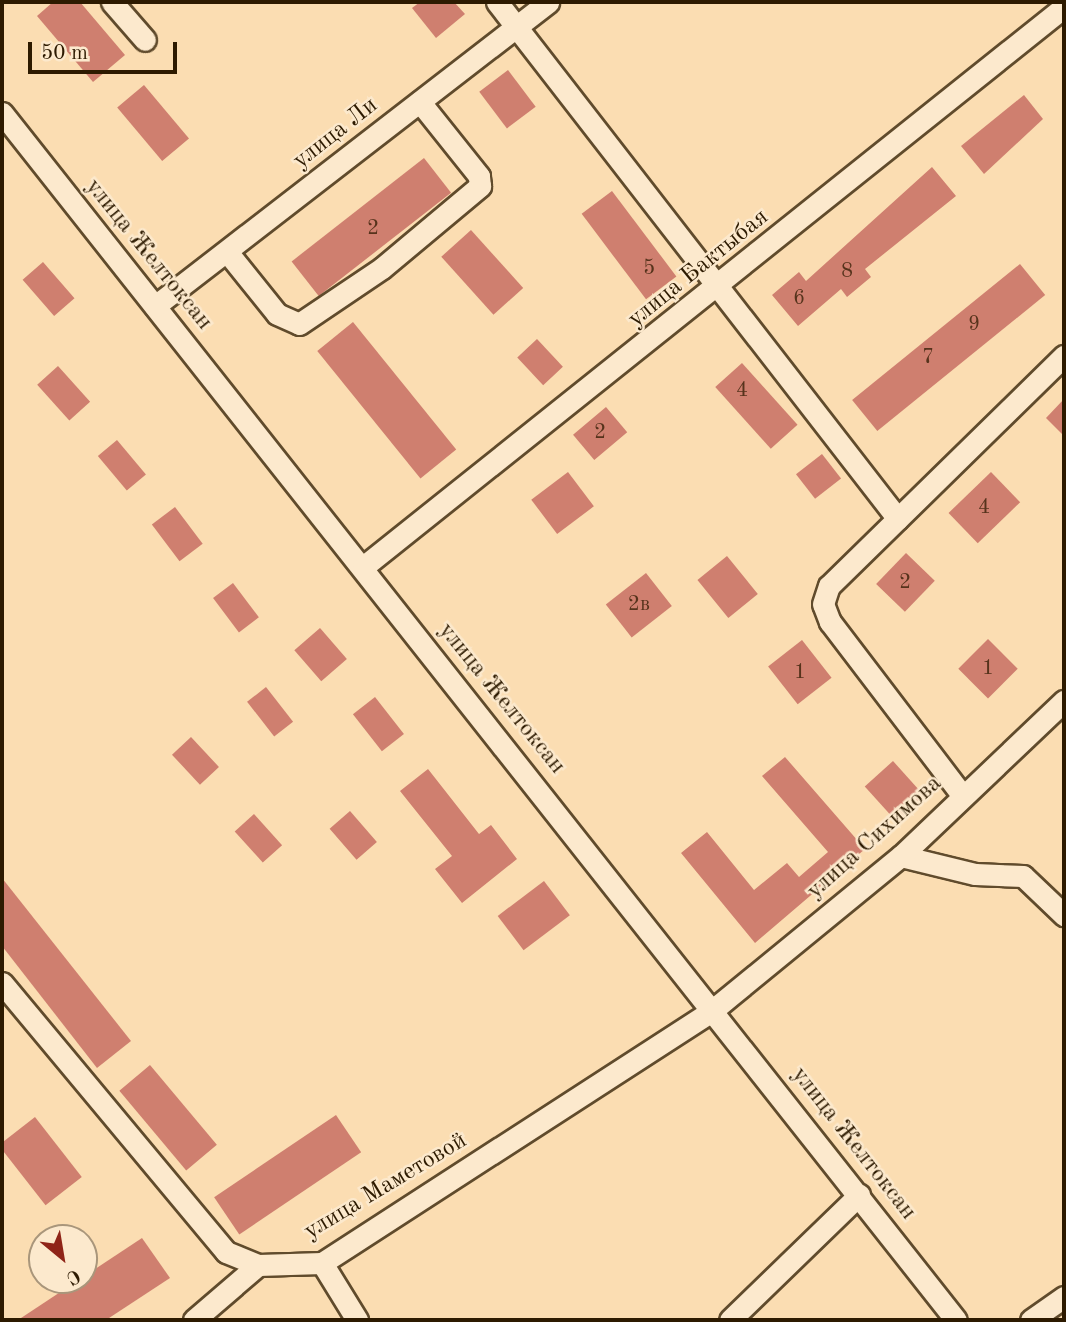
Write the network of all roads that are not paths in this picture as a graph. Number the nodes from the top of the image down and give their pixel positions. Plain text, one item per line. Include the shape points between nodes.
1 (112, 2) edge
2 (497, 2) edge
3 (548, 2) edge
4 (1064, 7) edge
5 (515, 26) junction
6 (145, 40) dead end
7 (419, 102) junction
8 (2, 113) edge
9 (228, 253) junction
10 (719, 288) junction
11 (155, 306) junction
12 (1064, 356) edge
13 (898, 519) junction
14 (363, 567) junction
15 (1064, 701) edge
16 (962, 795) junction
17 (901, 856) junction
18 (1064, 915) edge
19 (2, 983) edge
20 (714, 1009) junction
21 (859, 1195) junction
22 (322, 1263) junction
23 (258, 1265) junction
24 (1064, 1297) edge
25 (194, 1320) edge
26 (357, 1320) edge
27 (730, 1320) edge
28 (956, 1320) edge
29 (1031, 1320) edge

1 - 6 street
2 - 5 street
3 - 5 street, улица Ли
4 - 10 street, улица Бактыбая
5 - 7 street, улица Ли
5 - 10 street
7 - 9 street, улица Ли
7 - 9 street via 479,176 480,186 392,260 299,324 277,314
8 - 11 street, улица Желтоксан
9 - 11 street, улица Ли
10 - 13 street
10 - 14 street, улица Бактыбая
11 - 14 street, улица Желтоксан
12 - 13 street
13 - 16 street via 829,586 823,604 830,622
14 - 20 street, улица Желтоксан
15 - 16 street, улица Сихимова
16 - 17 street, улица Сихимова
17 - 18 street via 975,874 1023,876
17 - 20 street, улица Сихимова
19 - 23 street, улица Маметовой via 226,1252
20 - 21 street, улица Желтоксан
20 - 22 street, улица Маметовой
21 - 27 street
21 - 28 street, улица Желтоксан
22 - 23 street, улица Маметовой
22 - 26 street
23 - 25 street
24 - 29 street

